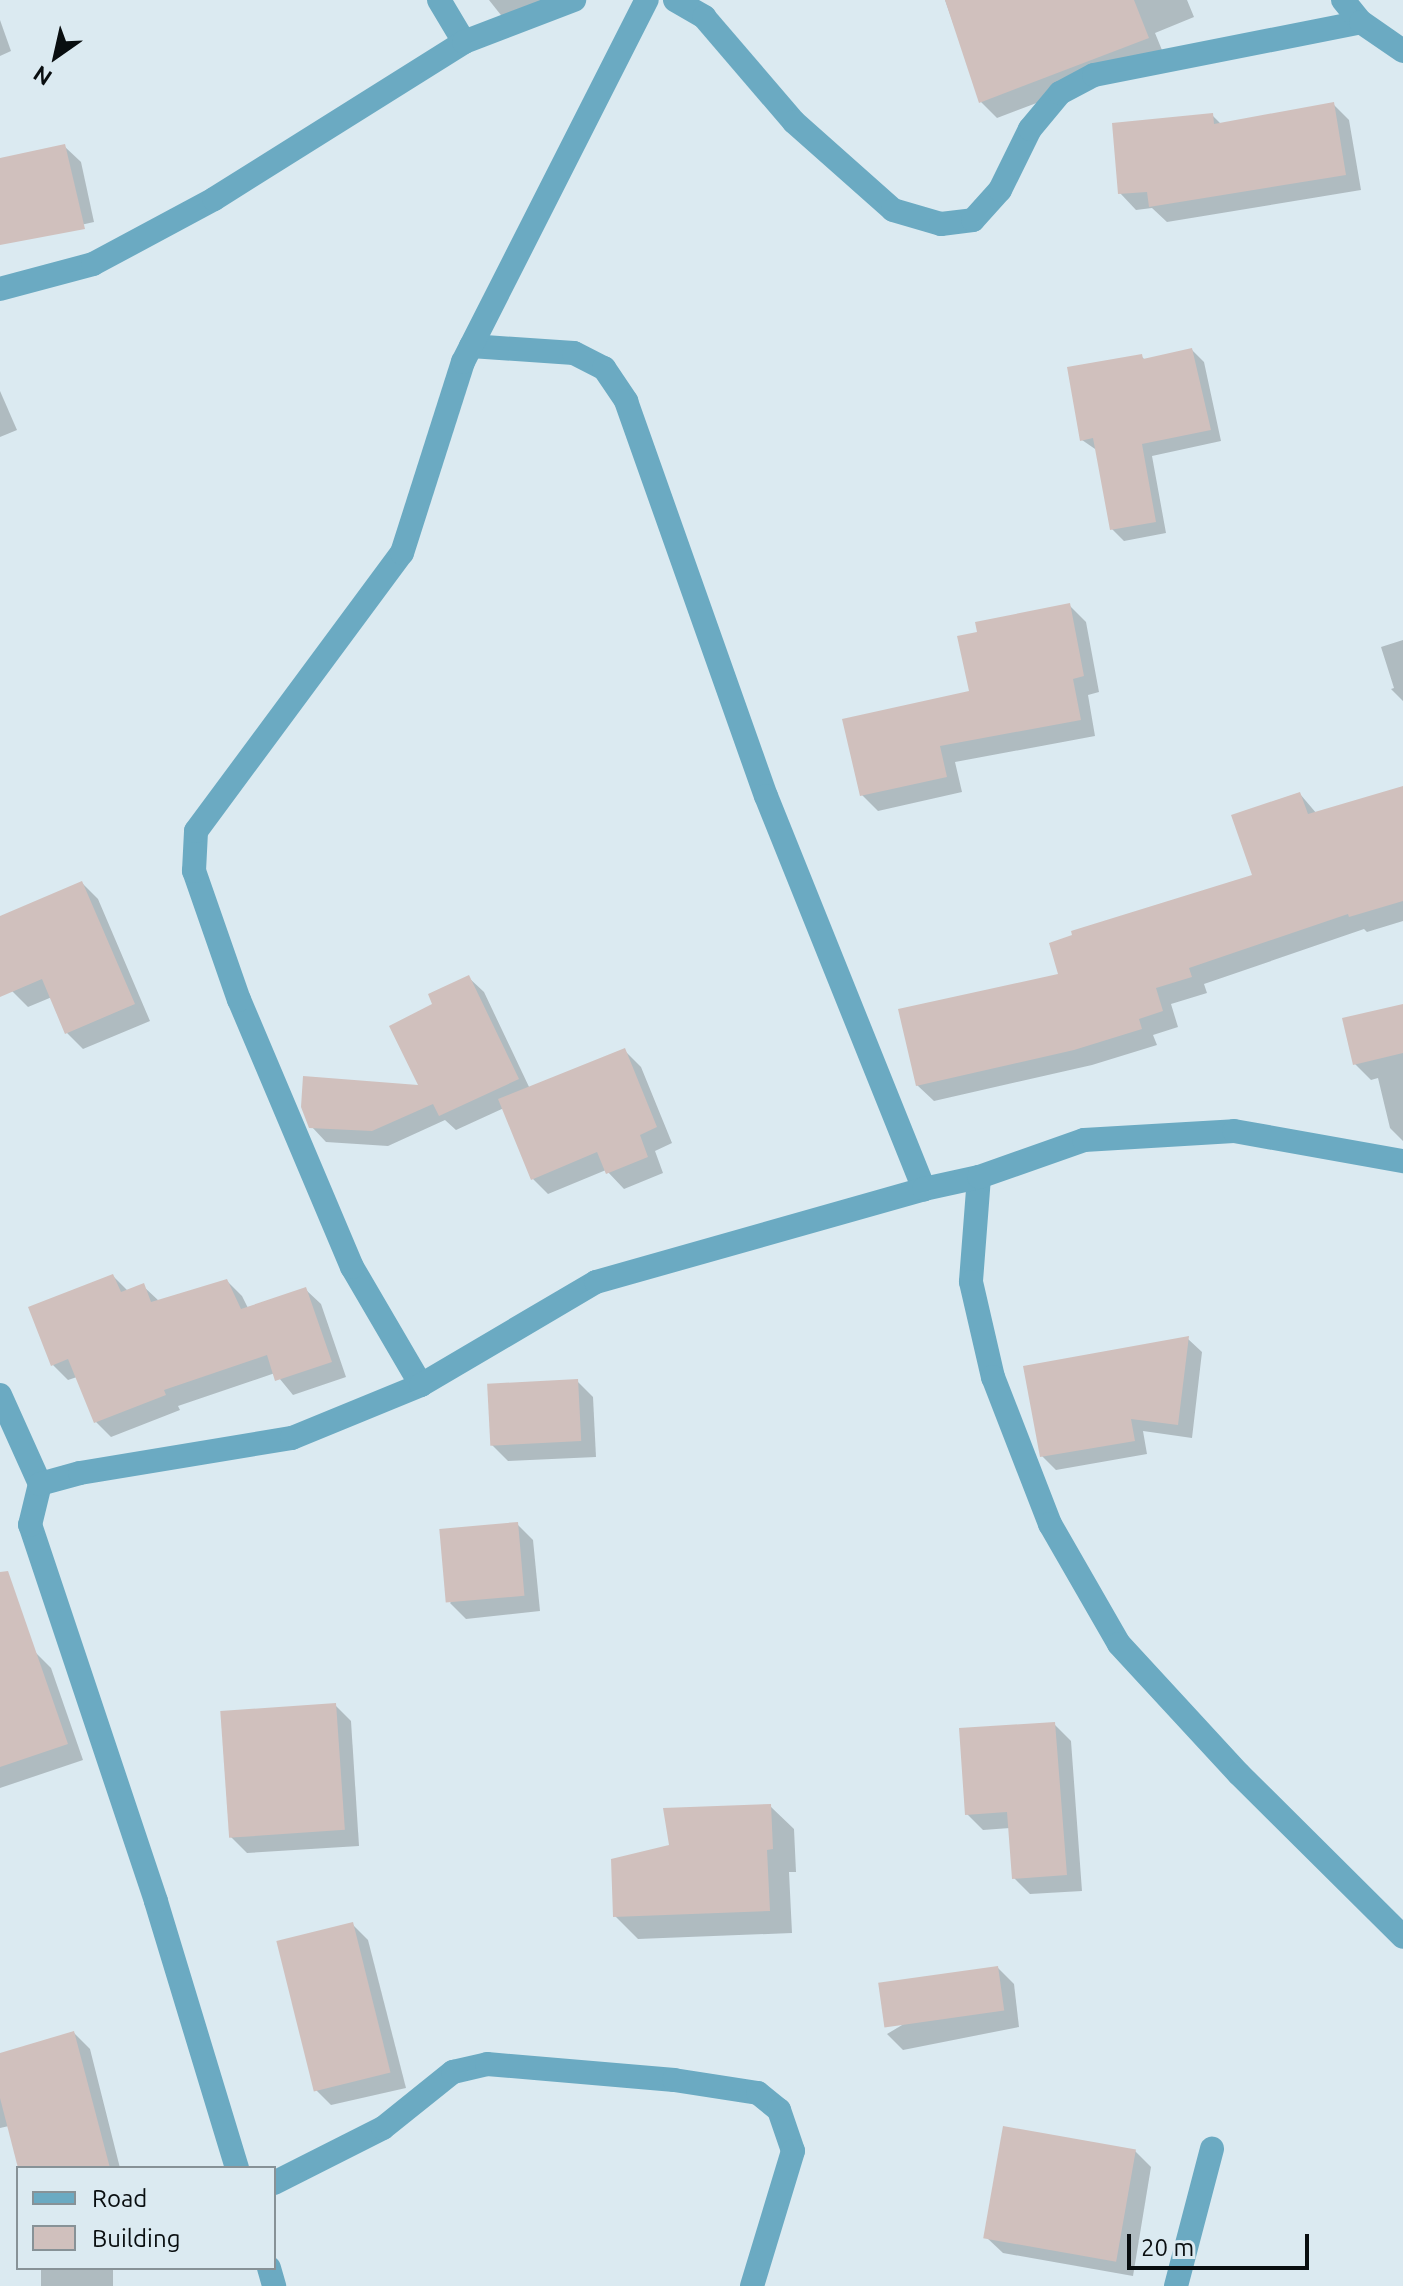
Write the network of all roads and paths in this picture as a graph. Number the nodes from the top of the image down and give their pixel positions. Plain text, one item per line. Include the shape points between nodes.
1 (439, 0) edge
2 (574, 0) edge
3 (647, 0) edge
4 (675, 0) edge
5 (1343, 0) edge
6 (1361, 22) junction
7 (464, 42) junction
8 (1403, 51) edge
9 (0, 289) edge
10 (471, 346) junction
11 (1403, 1161) edge
12 (979, 1177) junction
13 (924, 1189) junction
14 (421, 1385) junction
15 (0, 1395) edge
16 (40, 1484) junction
17 (1403, 1937) edge
18 (1212, 2149) dead end
19 (236, 2166) edge
20 (276, 2182) edge
21 (752, 2286) edge
22 (1176, 2286) edge

1 - 7 street
2 - 7 street
3 - 10 street
4 - 6 street via 704,17 794,122 893,210 941,224 973,220 1000,190 1030,129 1060,93 1094,75
5 - 6 street
6 - 8 street
7 - 9 street via 214,199 93,264
10 - 13 street via 574,353 604,368 626,401 766,796
10 - 14 street via 402,553 196,831 194,871 239,1000 352,1267
11 - 12 street via 1234,1131 1084,1140
12 - 13 street
12 - 17 street via 971,1282 993,1377 1050,1524 1119,1644 1239,1774
13 - 14 street via 596,1282
14 - 16 street via 292,1438
15 - 16 street
16 - 19 street via 30,1525 156,1901
18 - 22 street
20 - 21 street via 383,2128 453,2072 487,2064 758,2093 779,2110 793,2151

